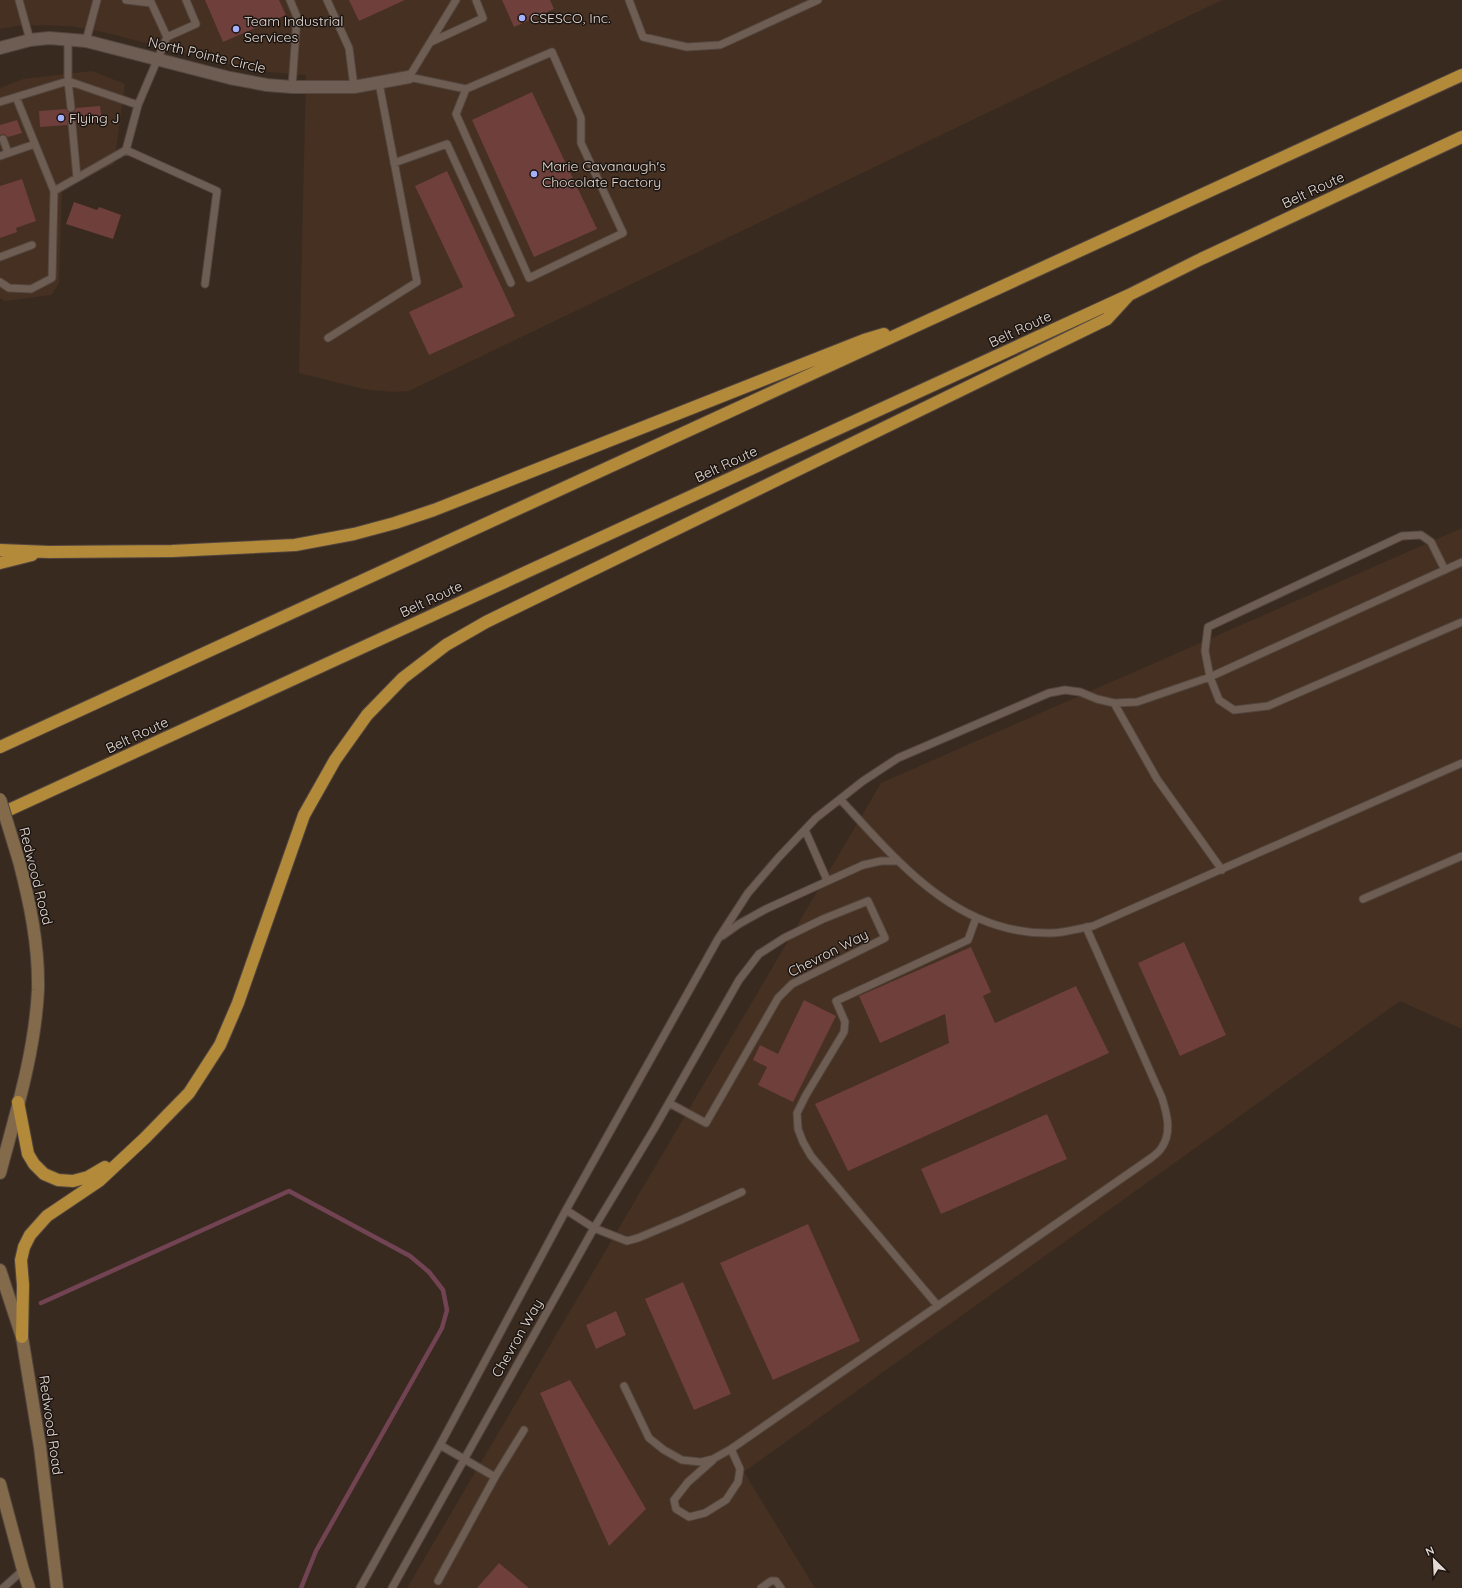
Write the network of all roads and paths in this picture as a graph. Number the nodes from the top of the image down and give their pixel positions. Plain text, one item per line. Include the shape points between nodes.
1 (19, 0) edge
2 (97, 0) edge
3 (126, 0) edge
4 (186, 0) edge
5 (290, 0) edge
6 (327, 0) edge
7 (456, 0) edge
8 (476, 0) edge
9 (628, 0) edge
10 (818, 0) edge
11 (150, 2) edge
12 (167, 37) junction
13 (68, 39) junction
14 (30, 40) junction
15 (86, 41) junction
16 (431, 42) junction
17 (0, 48) edge
18 (158, 60) junction
19 (1462, 75) edge
20 (409, 77) junction
21 (68, 81) junction
22 (379, 83) junction
23 (292, 87) junction
24 (354, 87) junction
25 (466, 89) junction
26 (16, 97) junction
27 (0, 102) edge
28 (138, 105) junction
29 (71, 108) dead end
30 (72, 124) dead end
31 (1462, 137) edge
32 (3, 139) dead end
33 (35, 144) junction
34 (126, 150) junction
35 (8, 153) junction
36 (0, 156) edge
37 (394, 163) junction
38 (77, 178) junction
39 (54, 191) junction
40 (32, 245) dead end
41 (0, 256) edge
42 (0, 282) edge
43 (511, 283) dead end
44 (205, 284) dead end
45 (1129, 295) junction
46 (933, 318) junction
47 (328, 338) dead end
48 (0, 550) edge
49 (49, 552) junction
50 (1462, 562) edge
51 (0, 563) edge
52 (1445, 570) junction
53 (1462, 622) edge
54 (1210, 677) junction
55 (1114, 703) junction
56 (0, 747) edge
57 (1462, 763) edge
58 (0, 799) edge
59 (840, 799) junction
60 (0, 814) edge
61 (806, 830) junction
62 (1462, 856) edge
63 (898, 862) junction
64 (1222, 870) junction
65 (827, 880) junction
66 (1363, 900) dead end
67 (976, 918) junction
68 (1086, 927) junction
69 (718, 939) junction
70 (18, 1102) junction
71 (669, 1103) junction
72 (130, 1151) junction
73 (0, 1173) edge
74 (742, 1192) dead end
75 (566, 1210) junction
76 (594, 1228) junction
77 (0, 1270) edge
78 (938, 1306) junction
79 (22, 1337) junction
80 (624, 1386) dead end
81 (524, 1430) dead end
82 (440, 1446) junction
83 (731, 1449) junction
84 (464, 1458) junction
85 (713, 1460) junction
86 (494, 1477) junction
87 (0, 1484) edge
88 (23, 1570) junction
89 (438, 1580) dead end
90 (3, 1588) edge
91 (29, 1588) edge
92 (57, 1588) edge
93 (360, 1588) edge
94 (392, 1588) edge
95 (761, 1588) edge
96 (781, 1588) edge

1 - 14 lane
2 - 15 lane
3 - 11 lane
4 - 12 lane via 196,24
5 - 23 lane via 297,17
6 - 24 lane via 349,48
7 - 16 lane
8 - 16 lane via 483,18
9 - 10 lane via 643,37 687,47 720,45
11 - 12 lane
12 - 18 lane
13 - 14 street, North Pointe Circle
13 - 15 street, North Pointe Circle
13 - 21 lane
14 - 17 street, North Pointe Circle
15 - 18 street, North Pointe Circle
16 - 20 lane
18 - 23 street, North Pointe Circle via 230,78
18 - 28 lane
19 - 46 highway
20 - 22 street, North Pointe Circle
20 - 25 lane
21 - 26 lane
21 - 28 lane
21 - 29 lane
22 - 24 street, North Pointe Circle
22 - 37 lane
23 - 24 street, North Pointe Circle
25 - 25 lane via 552,52 581,118 581,143 623,233 529,278 456,114
26 - 27 lane
26 - 33 lane
28 - 34 lane
30 - 38 lane
31 - 45 highway, Belt Route
32 - 35 lane
33 - 35 lane
33 - 39 lane
34 - 38 lane
34 - 44 lane via 217,192
35 - 36 lane
37 - 43 lane via 447,144
37 - 47 lane via 417,282
38 - 39 lane
39 - 42 lane via 52,278 31,289 9,288
40 - 41 lane
45 - 60 highway, Belt Route
45 - 72 highway via 1107,319 486,622 446,645 403,678 367,715 335,760 304,815 238,1002 220,1045 189,1093
46 - 49 highway via 864,340 434,510 388,525 295,545
46 - 56 highway
48 - 49 highway
49 - 51 highway
50 - 52 lane
52 - 54 lane
52 - 54 lane via 1431,542 1421,535 1402,536 1208,627 1205,651
53 - 54 lane via 1268,706 1234,710 1219,700
54 - 55 lane via 1137,702
55 - 59 lane via 1080,692 1065,690 1049,693 898,758
55 - 64 lane via 1157,780
57 - 64 lane
58 - 70 main road, Redwood Road, bridge via 19,861 35,934 38,989 33,1035
59 - 61 lane via 816,818
59 - 63 lane
61 - 65 lane
61 - 69 lane via 779,856 748,893
62 - 66 lane
63 - 65 lane via 863,864
63 - 67 lane via 940,897
64 - 68 lane
65 - 69 lane via 766,909
67 - 68 lane via 992,925 1019,931 1052,934
67 - 78 lane via 968,940 836,1001 845,1022 844,1032 797,1113 802,1142 811,1156
68 - 78 lane via 1168,1115 1168,1130 1162,1148
69 - 75 lane
70 - 72 highway via 28,1154 37,1168 48,1177 68,1182 83,1179
70 - 73 main road, Redwood Road
71 - 71 lane, Chevron Way via 739,980 759,954 784,938 823,919 868,901 885,938 792,984 778,998 706,1123
71 - 76 lane, Chevron Way
72 - 79 highway via 99,1181 42,1220 30,1235 21,1260
74 - 76 lane via 627,1241
75 - 76 lane
75 - 82 lane
76 - 84 lane, Chevron Way
77 - 79 main road, Redwood Road
78 - 83 lane
79 - 92 main road, Redwood Road via 40,1447
80 - 85 lane via 649,1438 682,1460
81 - 86 lane
82 - 84 lane
82 - 93 lane
83 - 85 lane
83 - 85 lane via 740,1469 738,1482 726,1500 705,1513 689,1517 676,1509 674,1500 688,1482
84 - 86 lane
84 - 94 lane, Chevron Way
86 - 89 lane
87 - 88 main road
88 - 90 lane
88 - 91 main road
95 - 96 lane via 771,1581 776,1581

